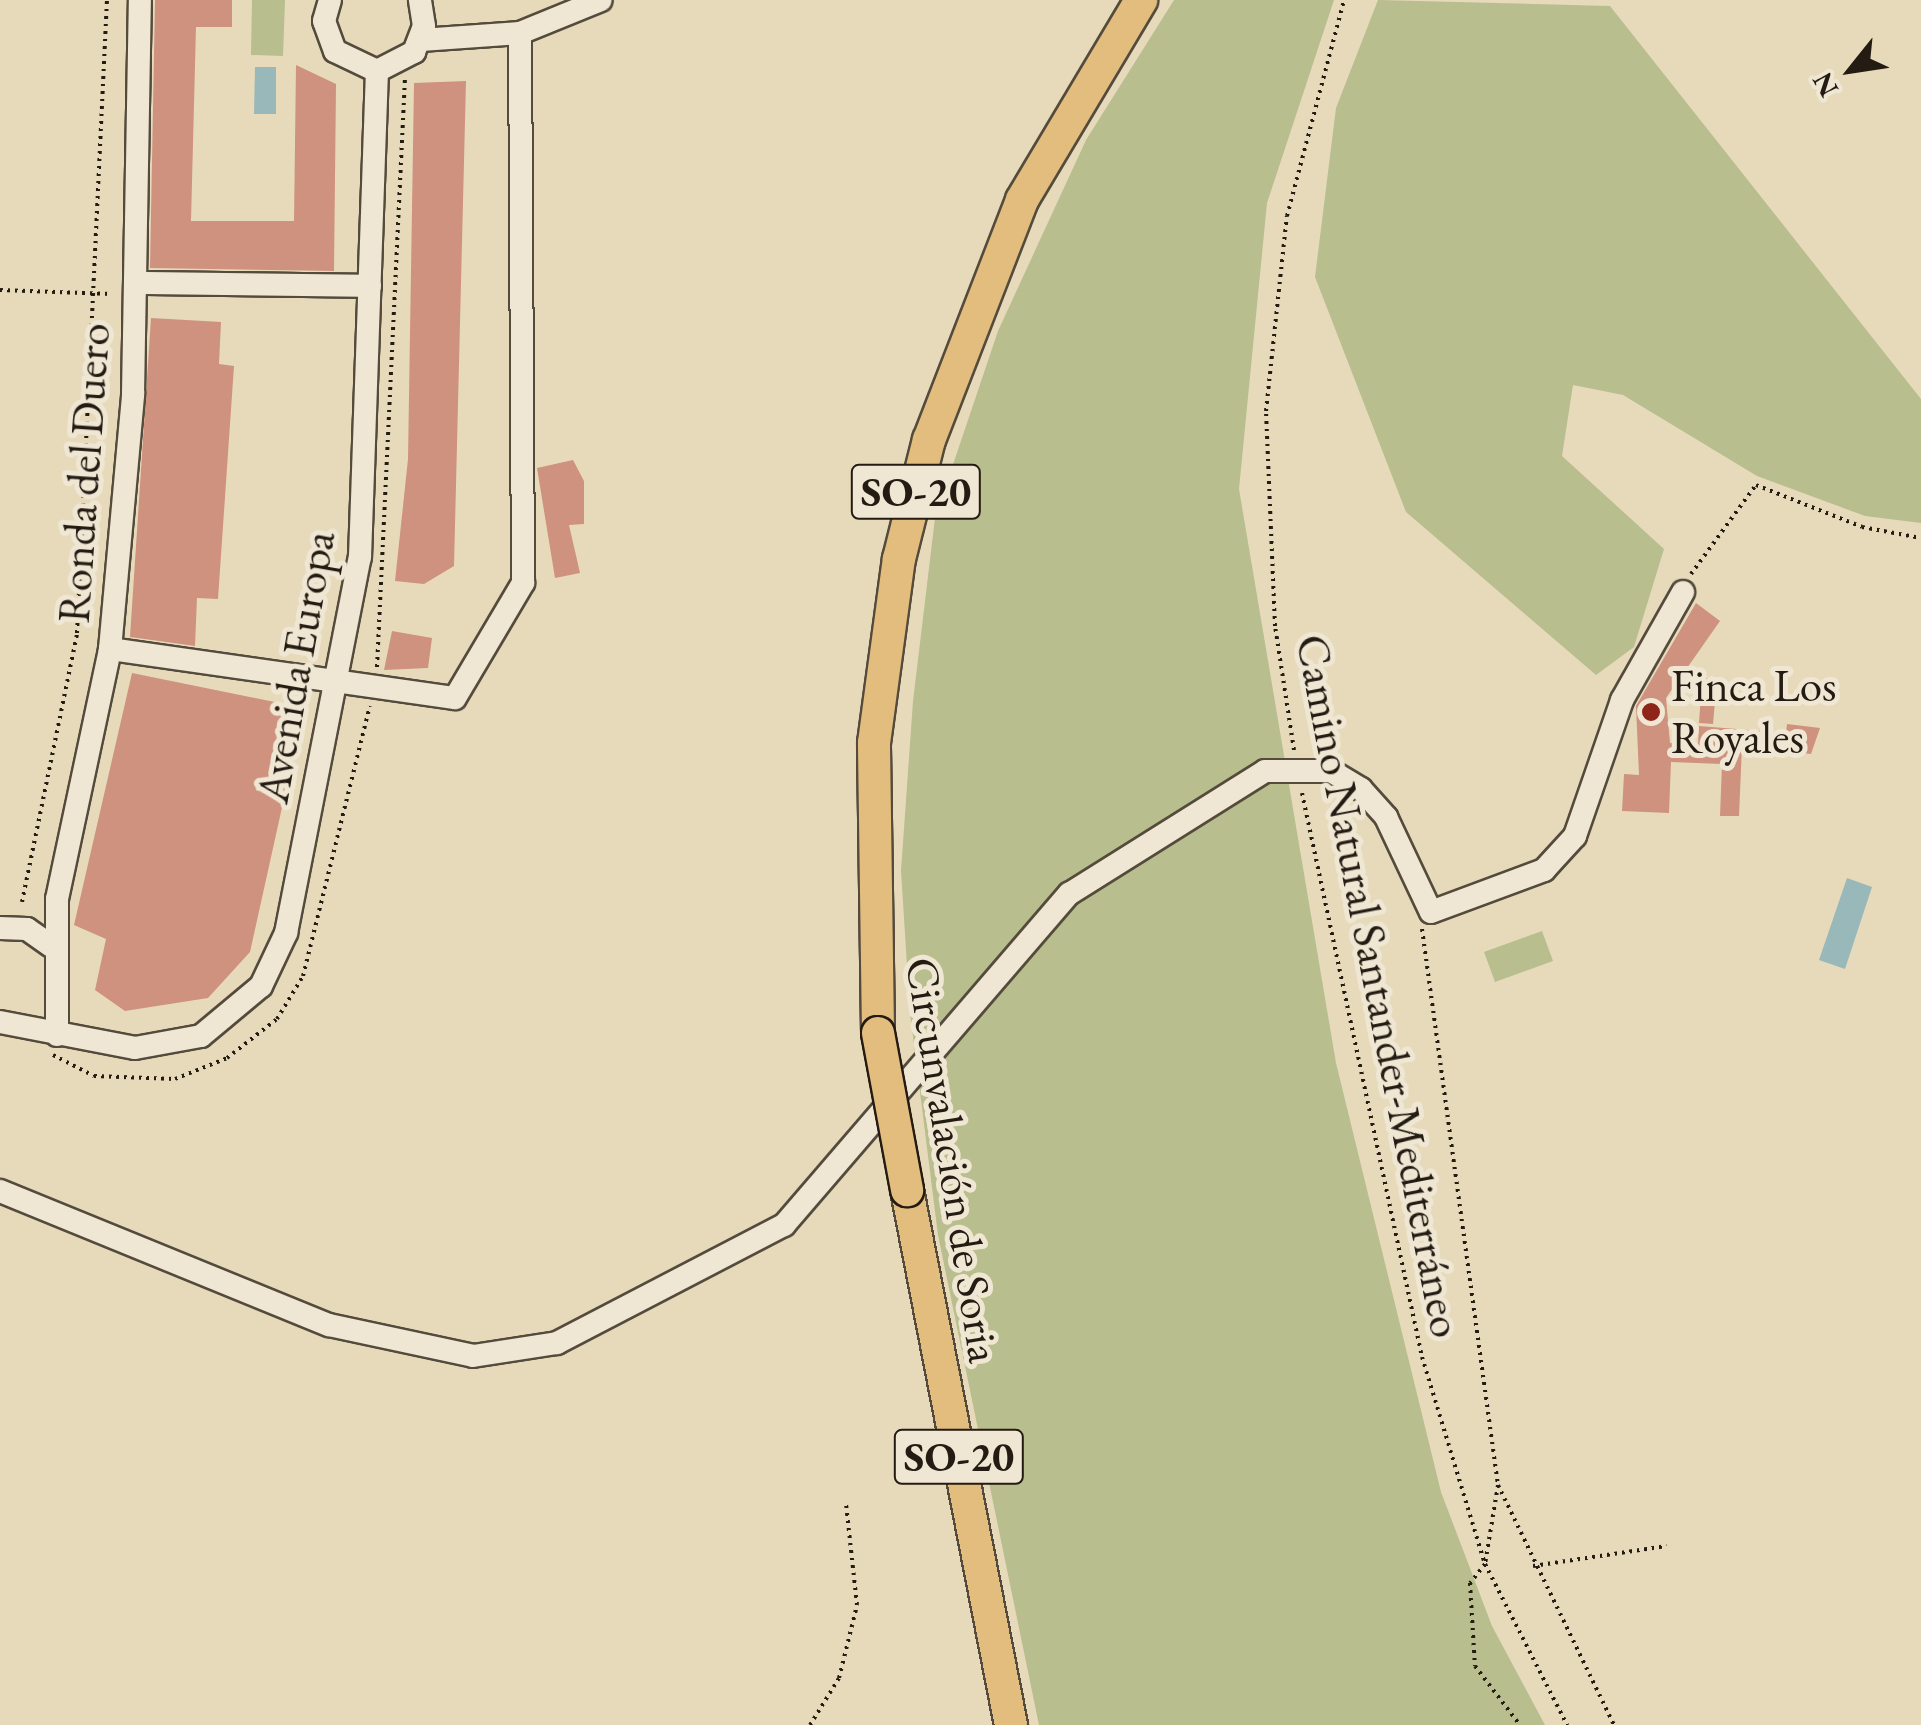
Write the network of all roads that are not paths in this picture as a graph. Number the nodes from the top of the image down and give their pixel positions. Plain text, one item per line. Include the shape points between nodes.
1 (140, 0) edge
2 (420, 0) edge
3 (601, 0) edge
4 (1141, 0) edge
5 (328, 1) edge
6 (520, 33) junction
7 (420, 40) junction
8 (377, 71) junction
9 (138, 283) junction
10 (370, 286) junction
11 (1683, 592) road end
12 (110, 649) junction
13 (340, 682) junction
14 (0, 928) edge
15 (51, 946) junction
16 (0, 1022) edge
17 (57, 1035) junction
18 (0, 1192) edge
19 (1011, 1725) edge

1 - 9 street, Ronda del Duero
2 - 7 street
3 - 6 street
4 - 19 highway, Circunvalación de Soria / SO-20, bridge via 1022,200 928,440 899,560 874,742 878,1032
5 - 8 street via 334,51
6 - 7 street
6 - 13 street via 523,582 455,698
7 - 8 street via 403,62
8 - 10 street, Avenida Europa
9 - 10 street
9 - 12 street, Ronda del Duero
10 - 13 street, Avenida Europa via 360,558
11 - 18 street via 1622,700 1575,836 1544,870 1431,912 1386,816 1331,771 1265,771 1069,894 784,1225 557,1343 472,1356 328,1325
12 - 13 street
12 - 15 street, Ronda del Duero
13 - 17 street, Avenida Europa via 286,933 261,986 226,1020 164,1046
14 - 15 street via 27,929
15 - 17 street, Ronda del Duero via 62,984
16 - 17 street, Avenida Europa

